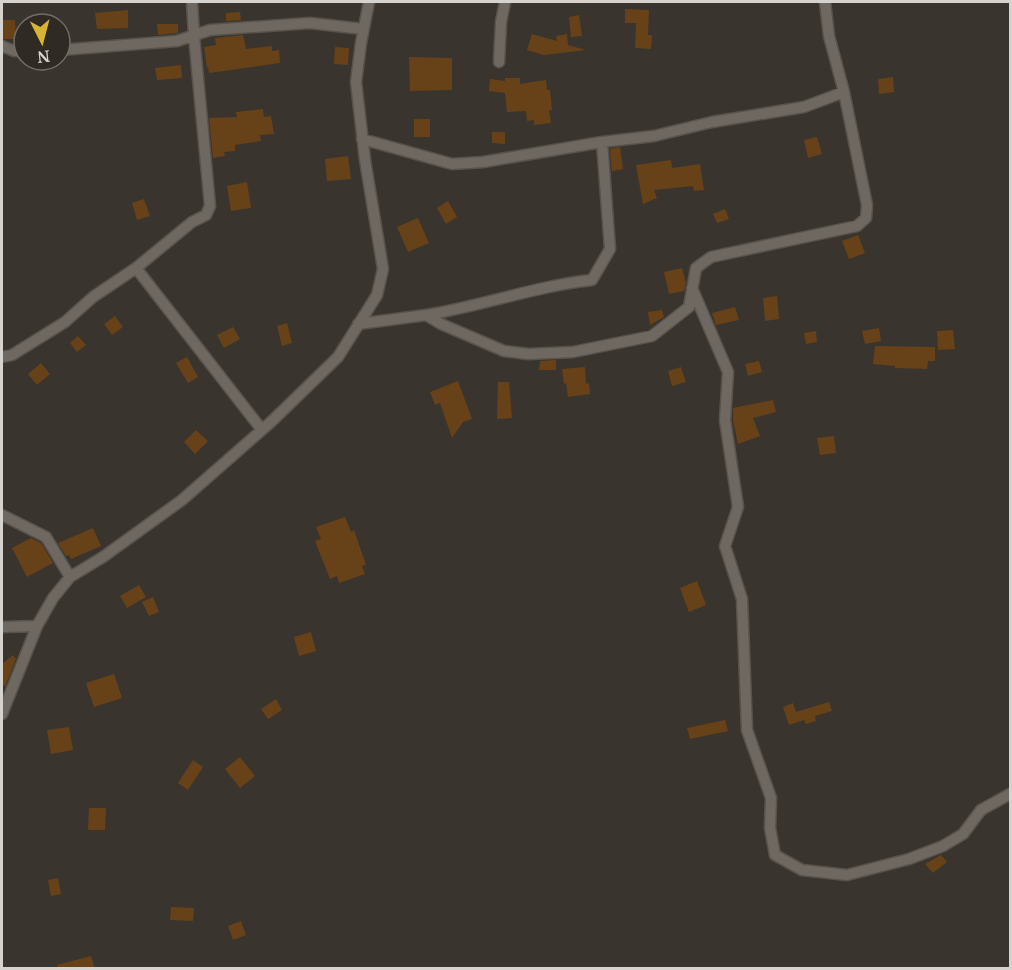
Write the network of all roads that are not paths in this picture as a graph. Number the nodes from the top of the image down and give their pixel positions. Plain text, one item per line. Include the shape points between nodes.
1 (192, 2) edge
2 (369, 2) edge
3 (505, 2) edge
4 (825, 2) edge
5 (363, 29) junction
6 (194, 36) junction
7 (72, 49) edge
8 (499, 62) dead end
9 (844, 92) junction
10 (362, 139) junction
11 (602, 142) junction
12 (136, 268) junction
13 (692, 288) junction
14 (426, 315) junction
15 (358, 324) junction
16 (2, 357) edge
17 (262, 430) junction
18 (2, 515) edge
19 (70, 577) junction
20 (37, 626) junction
21 (2, 627) edge
22 (2, 714) edge
23 (1011, 794) edge

1 - 6 street
2 - 5 street
3 - 8 street
4 - 9 street via 829,36
5 - 6 street via 310,23 210,30
5 - 10 street via 356,82
6 - 7 street via 177,41
6 - 12 street via 210,206 206,215
9 - 11 street via 804,107
9 - 13 street via 867,205 866,218 857,226 711,257 696,268
10 - 11 street via 452,164
10 - 15 street via 383,269 376,295
11 - 14 street via 610,249 592,280 567,282 466,309
12 - 16 street via 65,322 12,355
12 - 17 street
13 - 14 street via 689,307 652,336 573,352 504,351
13 - 23 street via 729,372 725,420 738,507 725,546 742,600 747,730 771,798 770,828 775,855 801,870 847,875 899,862 963,834 981,810
14 - 15 street
15 - 17 street via 338,357
17 - 19 street via 182,500
18 - 19 street via 46,537
19 - 20 street
20 - 21 street
20 - 22 street

